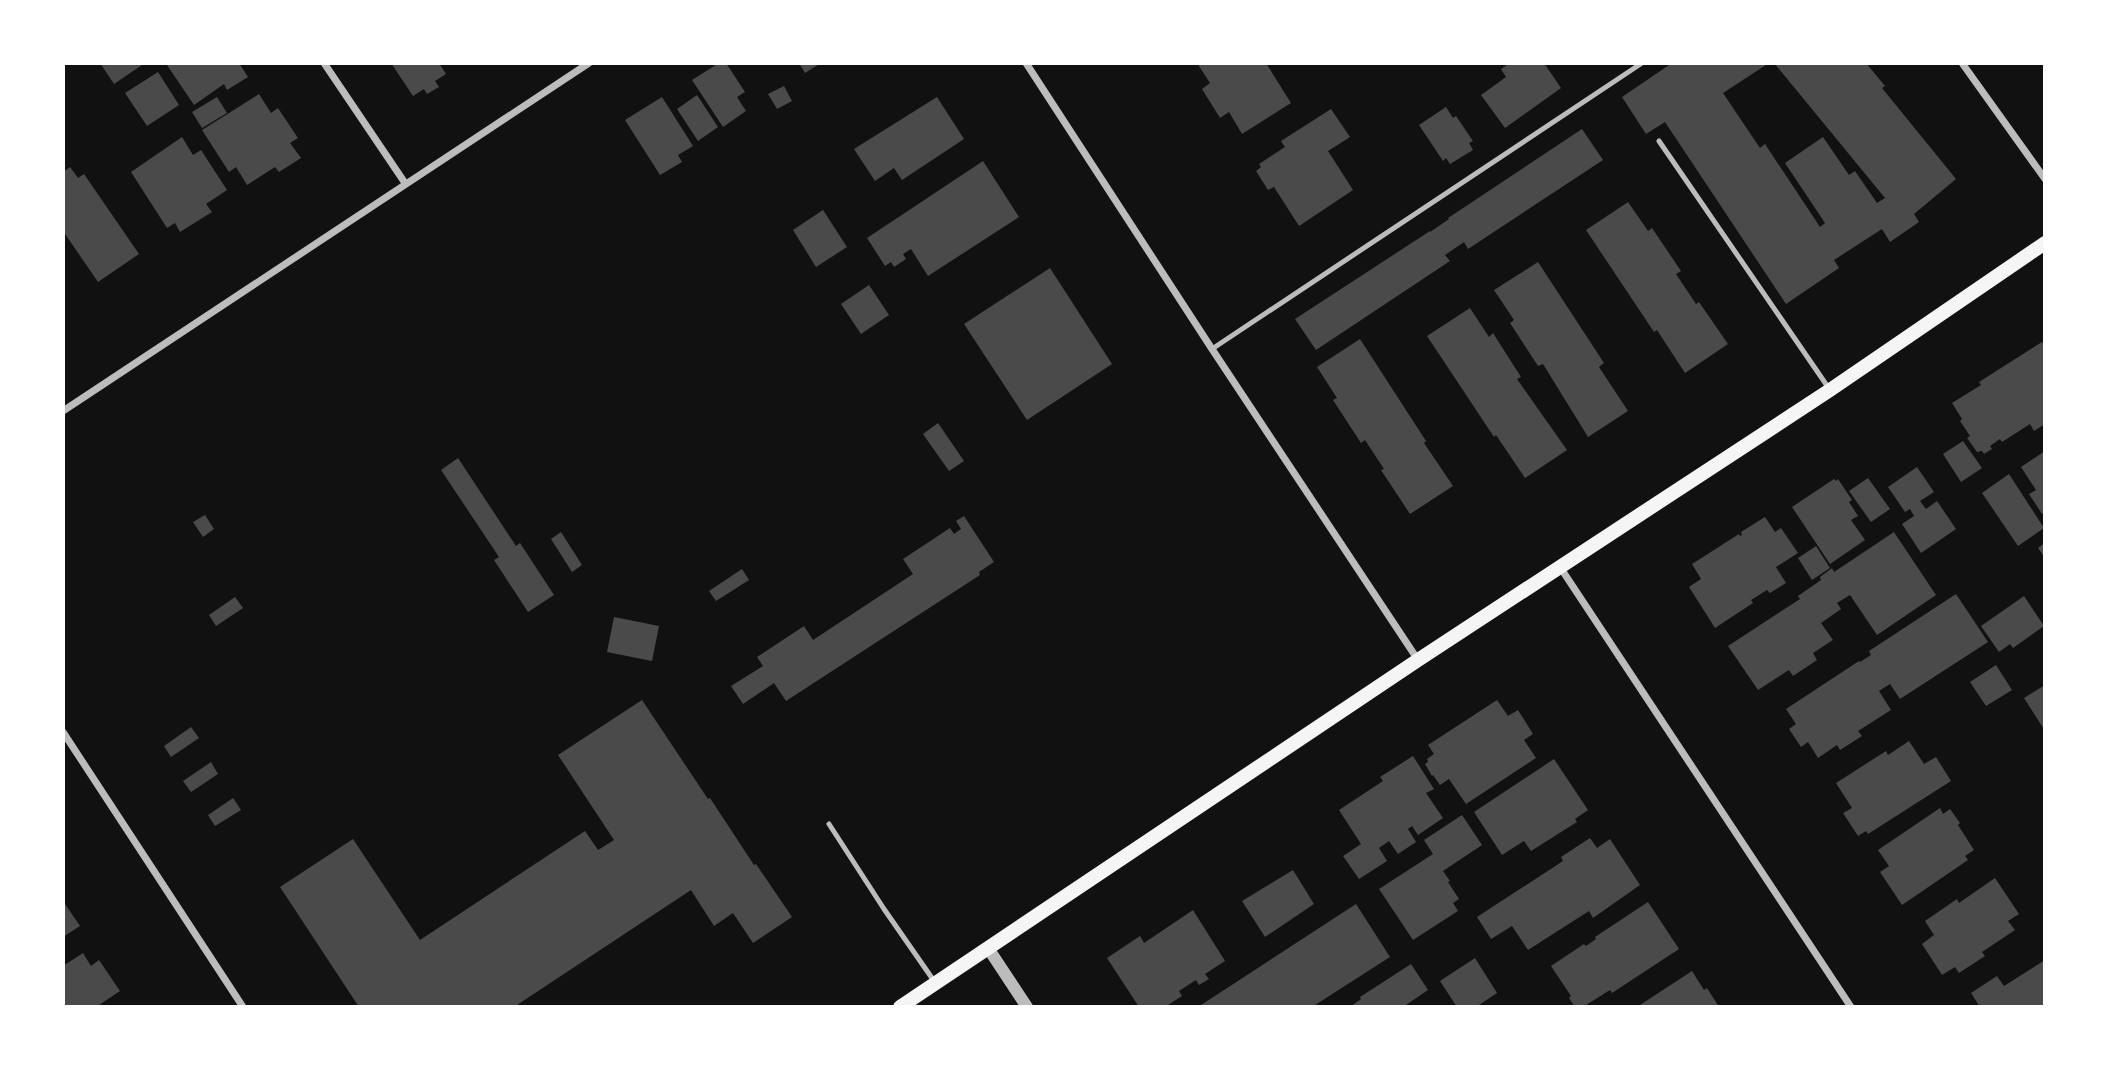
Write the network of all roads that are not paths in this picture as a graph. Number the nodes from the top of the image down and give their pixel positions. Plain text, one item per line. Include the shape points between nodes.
1 (324, 63) edge
2 (589, 63) edge
3 (1026, 63) edge
4 (1642, 63) edge
5 (1962, 63) edge
6 (1660, 141) dead end
7 (2045, 179) edge
8 (405, 183) junction
9 (2045, 243) edge
10 (1212, 349) junction
11 (1830, 390) junction
12 (63, 411) edge
13 (1560, 566) junction
14 (1418, 660) junction
15 (63, 732) edge
16 (829, 824) dead end
17 (988, 948) junction
18 (936, 983) junction
19 (243, 1007) edge
20 (900, 1007) edge
21 (1027, 1007) edge
22 (1851, 1007) edge

1 - 8 street
2 - 8 street
3 - 10 street
4 - 10 lane
5 - 7 street
6 - 11 lane
8 - 12 street
9 - 11 main road
10 - 14 street
11 - 13 main road
13 - 14 main road
13 - 22 street
14 - 17 main road
15 - 19 street
16 - 18 lane
17 - 18 main road
17 - 21 street
18 - 20 main road

